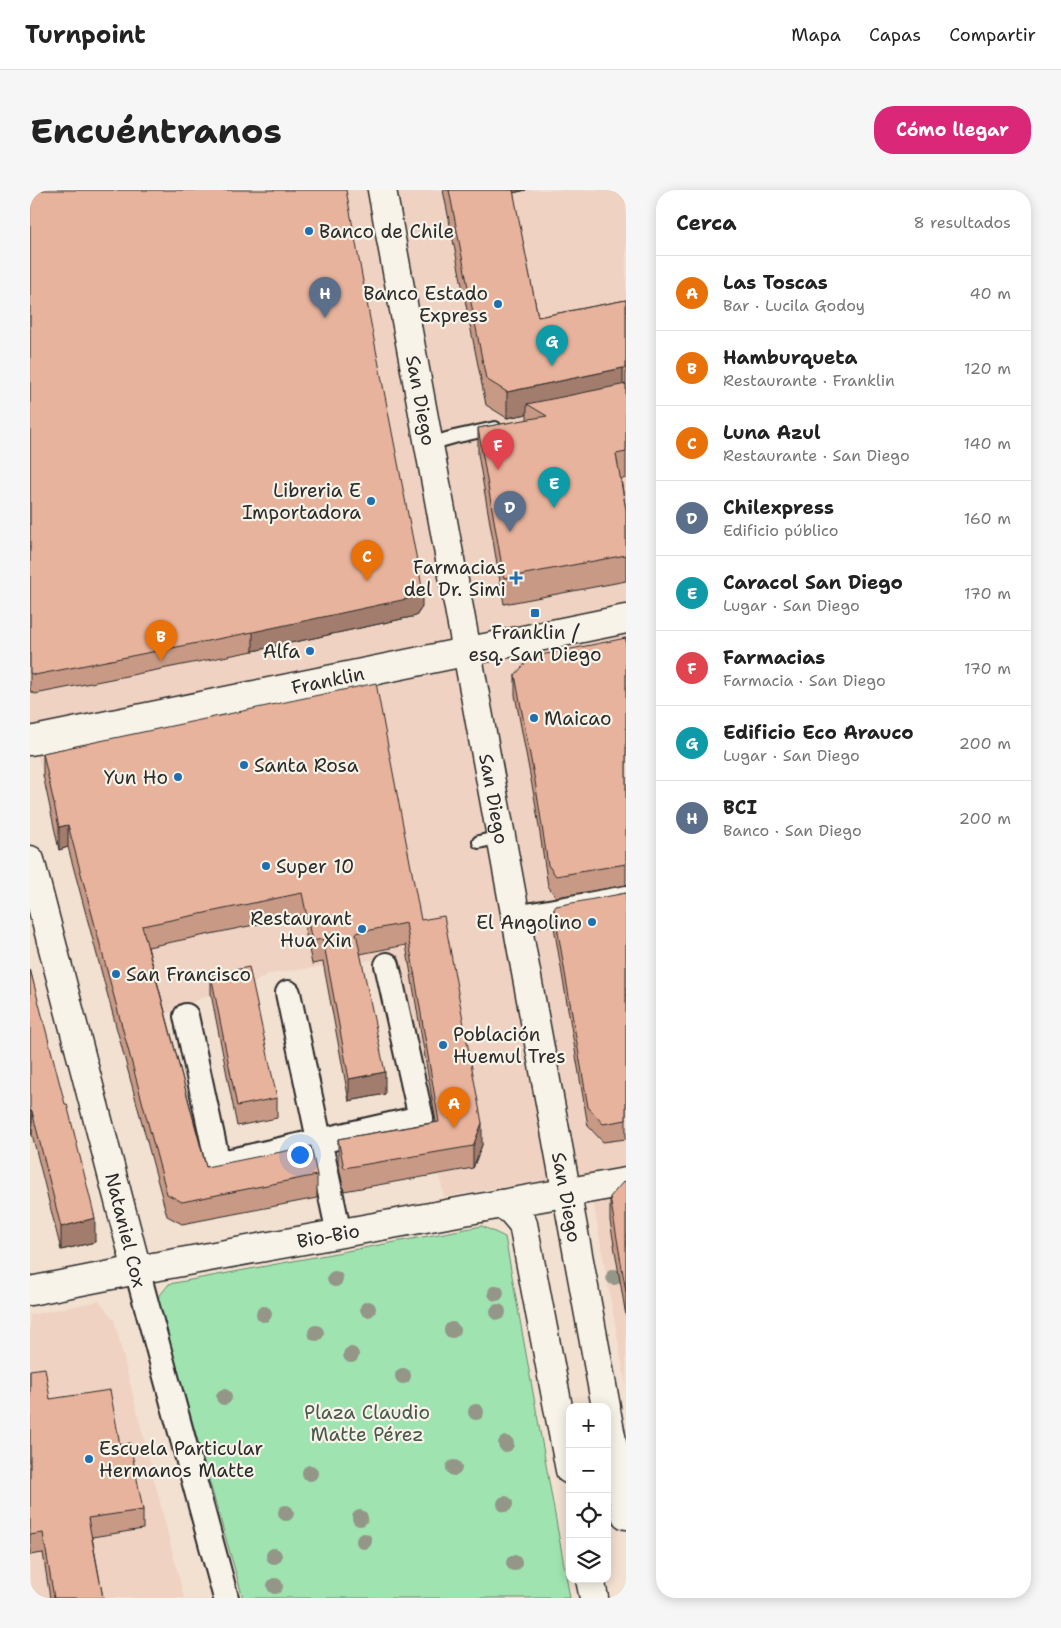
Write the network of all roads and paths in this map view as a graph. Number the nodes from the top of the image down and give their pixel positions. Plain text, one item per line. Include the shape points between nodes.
1 (382, 190) edge
2 (511, 425) edge
3 (429, 444) junction
4 (626, 618) edge
5 (468, 650) junction
6 (30, 741) edge
7 (30, 860) edge
8 (626, 898) edge
9 (516, 918) junction
10 (387, 965) dead end
11 (288, 993) dead end
12 (186, 1016) dead end
13 (320, 1141) junction
14 (626, 1182) edge
15 (566, 1192) junction
16 (502, 1204) junction
17 (339, 1234) junction
18 (137, 1270) junction
19 (30, 1291) edge
20 (605, 1403) edge
21 (611, 1436) edge
22 (566, 1449) edge
23 (626, 1515) edge
24 (591, 1583) edge
25 (226, 1598) edge
26 (594, 1598) edge

1 - 3 main road, San Diego
2 - 3 lane
3 - 5 main road, San Diego
4 - 5 main road, Franklin
5 - 6 main road, Franklin
5 - 9 main road, San Diego via 489,839
7 - 18 main road, Nataniel Cox
8 - 9 street
9 - 15 main road, San Diego
10 - 13 street via 421,1118
11 - 13 street
12 - 13 street via 218,1164
13 - 17 street
14 - 15 main road, Bio-Bio
15 - 16 main road, Bio-Bio
15 - 20 main road, San Diego
16 - 17 main road, Bio-Bio
16 - 22 main road via 523,1224
17 - 18 main road, Bio-Bio
18 - 19 main road, Bio-Bio
18 - 25 street, Nataniel Cox
21 - 23 main road
24 - 26 main road

